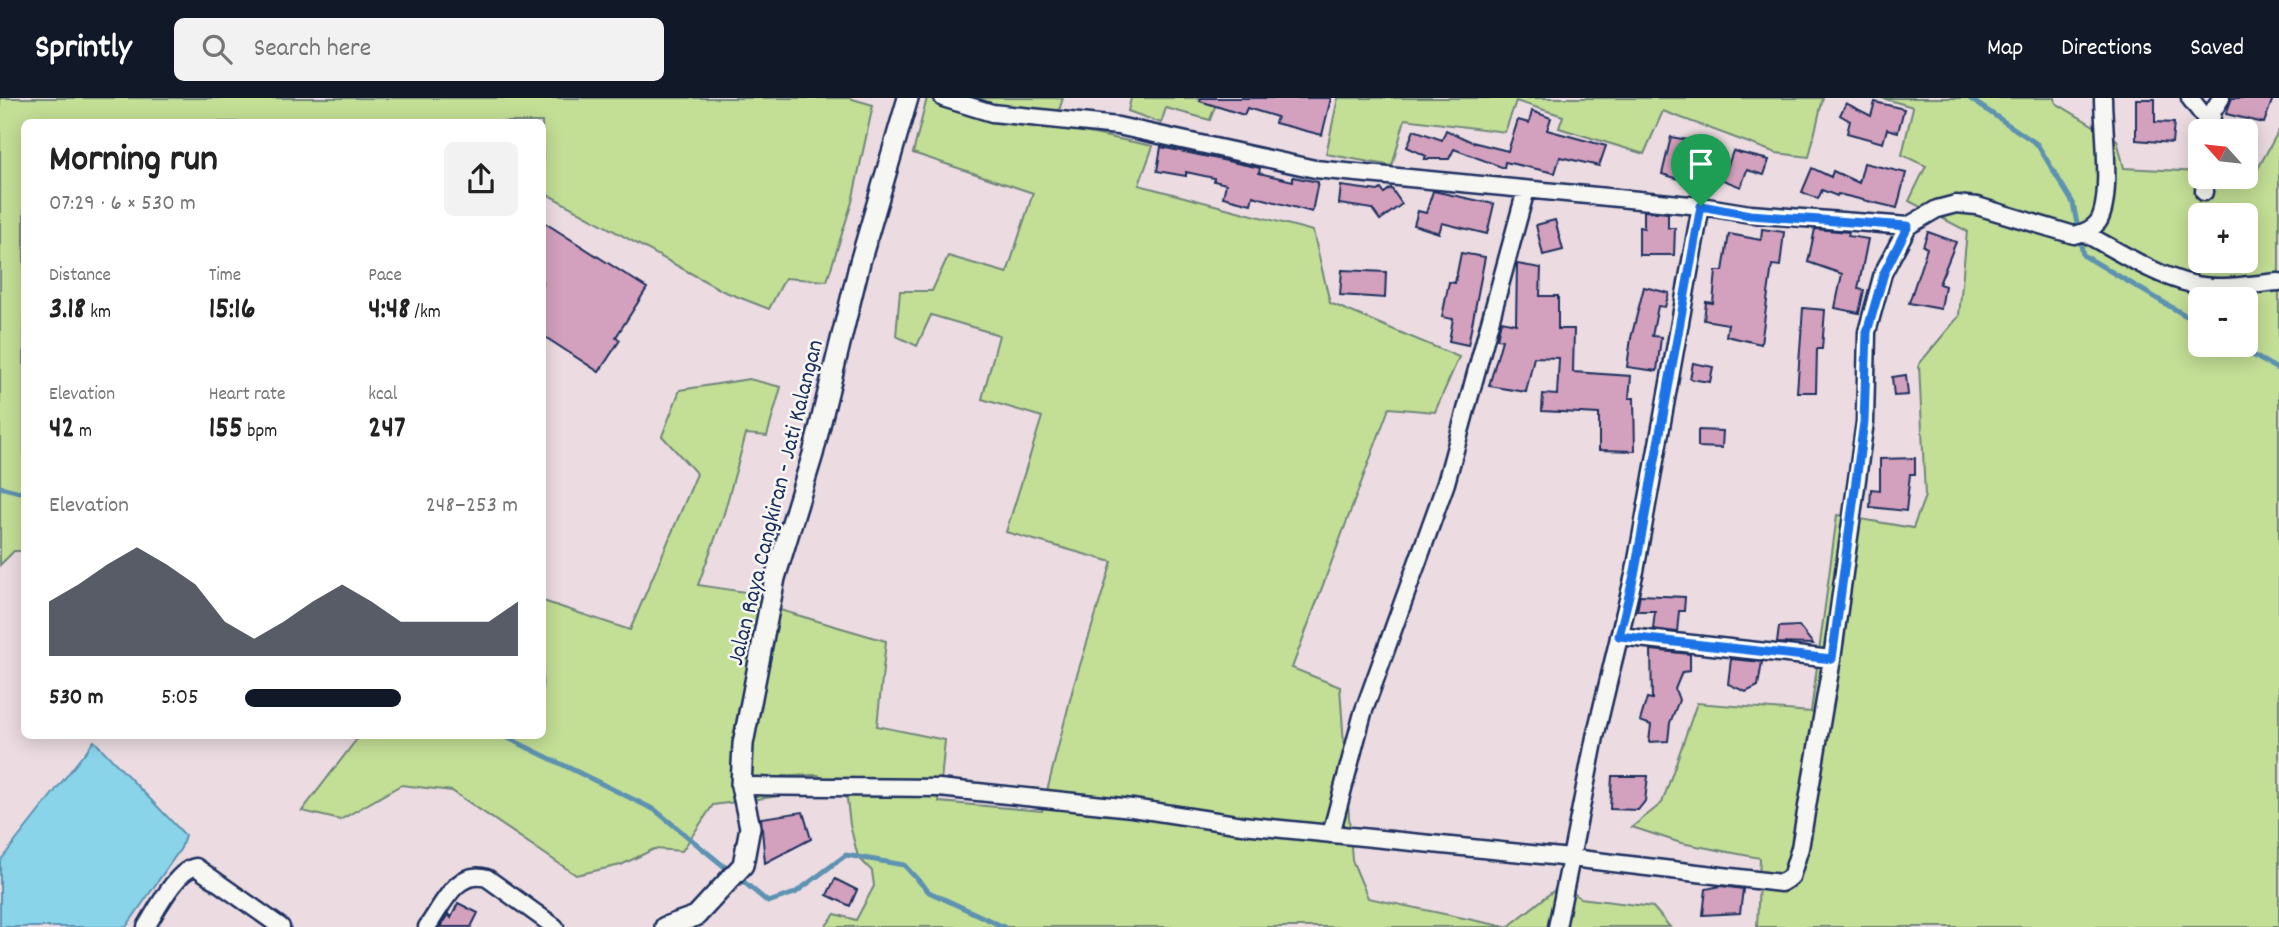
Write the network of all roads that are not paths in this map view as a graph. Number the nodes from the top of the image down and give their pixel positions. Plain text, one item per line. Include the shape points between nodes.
1 (908, 98) edge
2 (943, 98) edge
3 (2103, 98) edge
4 (2190, 98) edge
5 (2221, 98) edge
6 (2204, 119) edge
7 (2212, 119) edge
8 (1526, 190) junction
9 (1701, 206) junction
10 (1908, 226) junction
11 (2080, 234) junction
12 (2279, 282) edge
13 (1619, 636) junction
14 (1832, 659) junction
15 (741, 786) junction
16 (1331, 834) junction
17 (1571, 858) junction
18 (146, 927) edge
19 (281, 927) edge
20 (428, 927) edge
21 (555, 927) edge
22 (665, 927) edge
23 (1557, 927) edge

1 - 15 street, Jalan Raya Cangkiran - Jati Kalangan via 860,262 813,454 775,578 743,744
2 - 8 street via 992,113 1118,126 1315,169
3 - 11 street via 2105,196 2097,224
4 - 6 street
5 - 7 street
8 - 9 street
8 - 16 street via 1446,483 1363,713
9 - 10 street via 1750,215
9 - 13 street via 1635,571
10 - 11 street via 1956,204
10 - 14 street via 1884,273 1867,332 1864,422
11 - 12 street via 2193,284 2222,287
13 - 14 street
13 - 17 street
14 - 17 street via 1800,848 1786,883
15 - 16 street via 939,788
15 - 22 street, Jalan Raya Cangkiran - Jati Kalangan via 750,827 743,865 696,916
16 - 17 street
17 - 23 street
18 - 19 street via 170,889 192,867 203,869
20 - 21 street via 458,884 477,875

